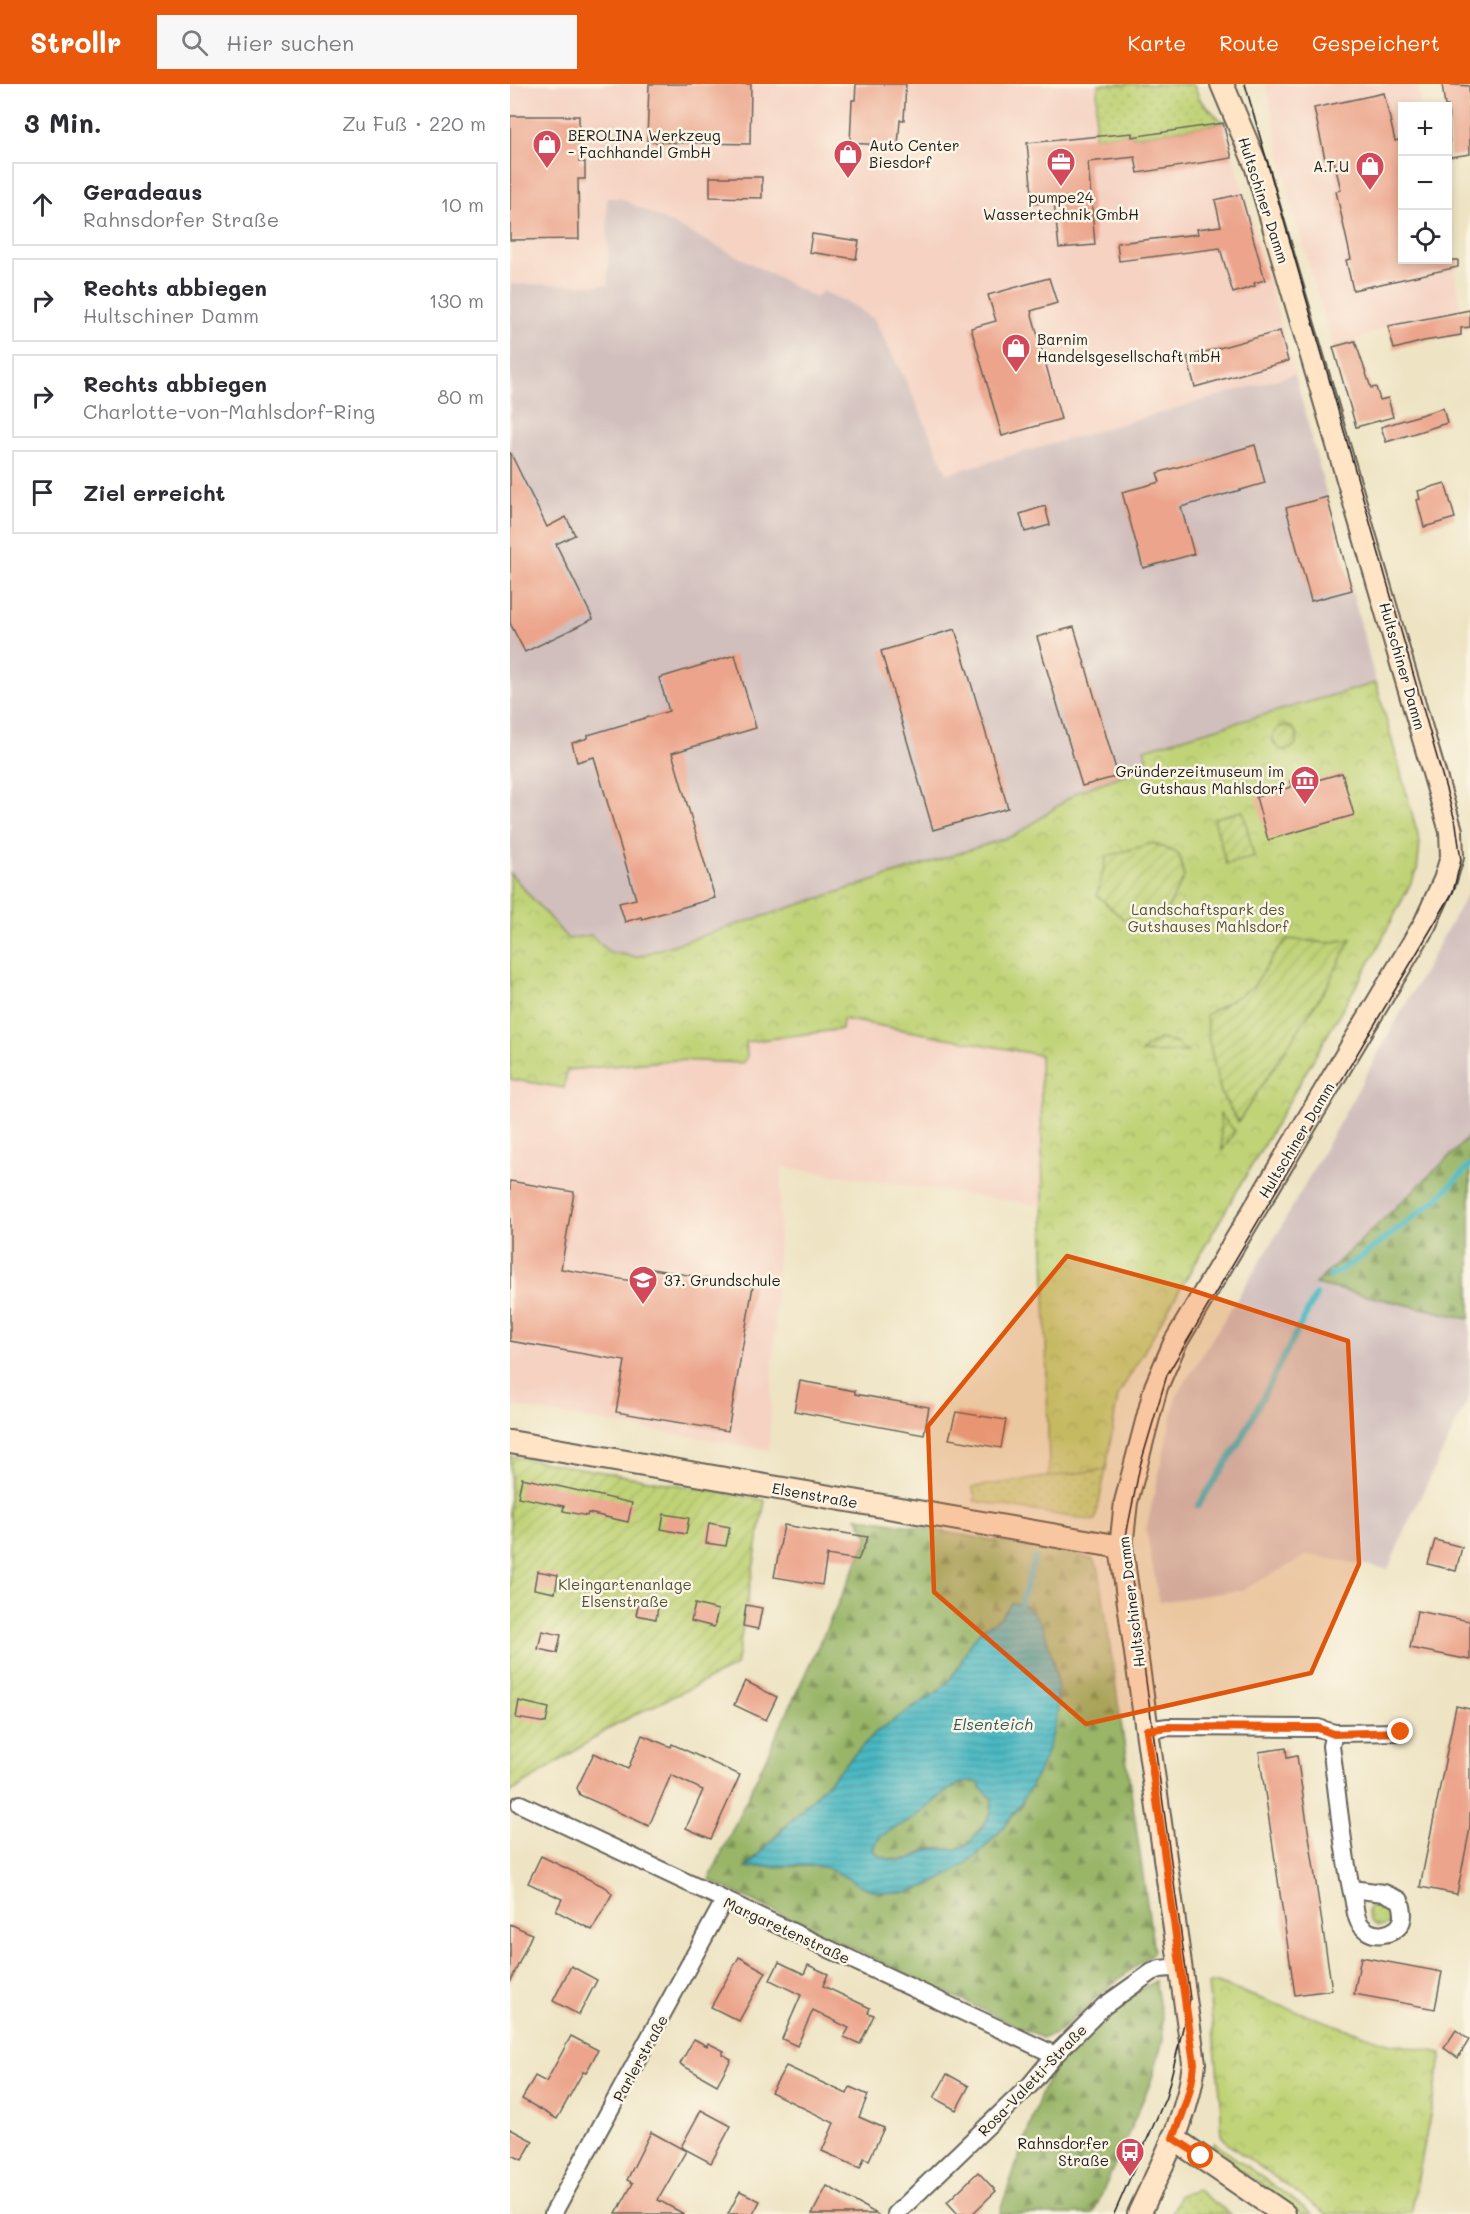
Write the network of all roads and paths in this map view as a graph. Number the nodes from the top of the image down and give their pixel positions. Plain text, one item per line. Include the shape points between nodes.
1 (1222, 84) edge
2 (510, 1442) edge
3 (1121, 1547) junction
4 (1147, 1730) junction
5 (1401, 1732) dead end
6 (1334, 1734) junction
7 (519, 1804) dead end
8 (1351, 1890) dead end
9 (724, 1901) junction
10 (1181, 1967) junction
11 (1055, 2055) junction
12 (1173, 2138) junction
13 (553, 2214) edge
14 (896, 2214) edge
15 (1139, 2214) edge
16 (1284, 2214) edge

1 - 3 main road, Hultschiner Damm via 1256,165 1451,831 1452,857 1425,924 1175,1343 1153,1398 1126,1502
2 - 3 main road, Elsenstraße
3 - 4 main road, Hultschiner Damm
4 - 6 street via 1318,1728
4 - 10 main road, Hultschiner Damm
5 - 6 street
6 - 8 street via 1331,1746
7 - 9 street, Margaretenstraße
9 - 11 street, Margaretenstraße
9 - 13 street, Parlerstraße
10 - 11 street, Rosa-Valetti-Straße via 1160,1969 1142,1978 1104,2006
10 - 12 main road, Hultschiner Damm via 1194,2063 1184,2112
11 - 14 street, Rosa-Valetti-Straße via 1030,2085
12 - 15 main road, Hultschiner Damm
12 - 16 main road

